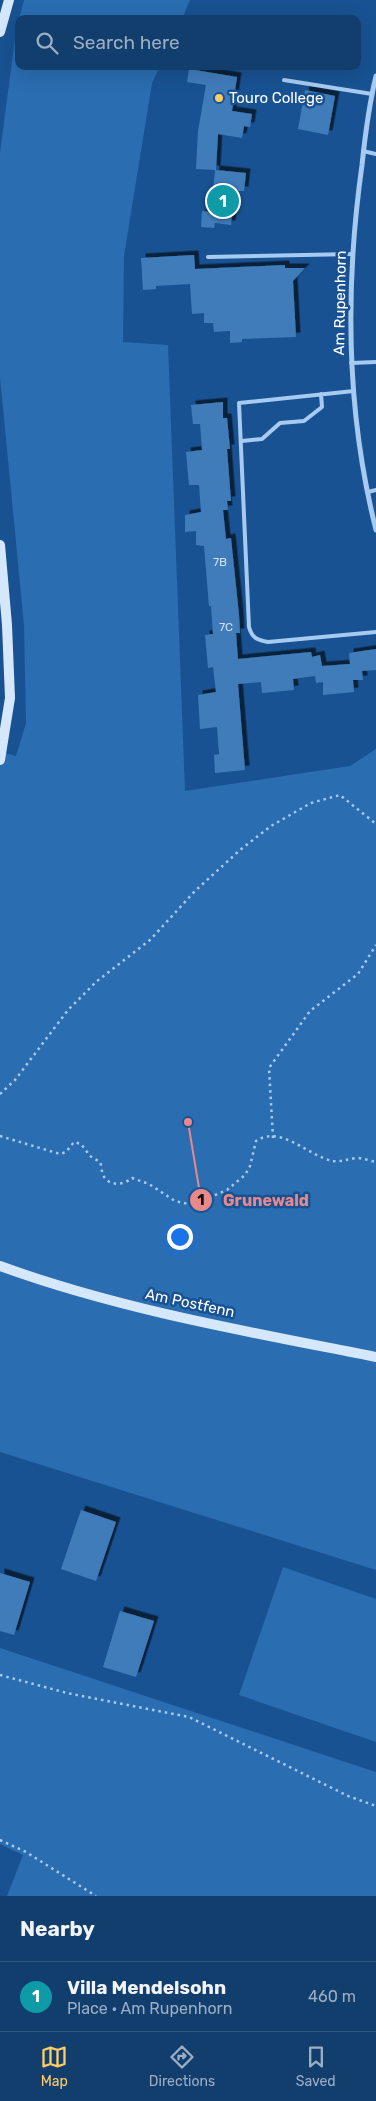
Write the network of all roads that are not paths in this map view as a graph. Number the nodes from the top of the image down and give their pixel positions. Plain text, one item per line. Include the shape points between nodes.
1 (9, 0) edge
2 (0, 32) edge
3 (376, 76) edge
4 (284, 80) dead end
5 (372, 94) junction
6 (364, 150) junction
7 (376, 154) edge
8 (353, 254) junction
9 (208, 257) dead end
10 (376, 362) edge
11 (351, 363) junction
12 (354, 391) junction
13 (321, 394) junction
14 (242, 441) junction
15 (376, 490) edge
16 (368, 492) junction
17 (376, 530) edge
18 (0, 545) edge
19 (376, 632) edge
20 (0, 760) edge
21 (0, 1266) edge
22 (376, 1357) edge

1 - 2 street
3 - 5 street, Am Rupenhorn
4 - 5 lane
5 - 6 street, Am Rupenhorn
6 - 7 lane
6 - 8 street, Am Rupenhorn
8 - 9 lane
8 - 11 street, Am Rupenhorn
10 - 11 lane
11 - 12 street, Am Rupenhorn
12 - 13 lane
12 - 16 street, Am Rupenhorn via 358,442
13 - 14 lane via 322,408 304,422 280,424 262,439
13 - 14 lane via 239,403
14 - 19 lane via 251,634 268,642
15 - 16 lane
16 - 17 street, Am Rupenhorn
18 - 20 street via 8,625 10,698
21 - 22 street, Am Postfenn via 168,1315

